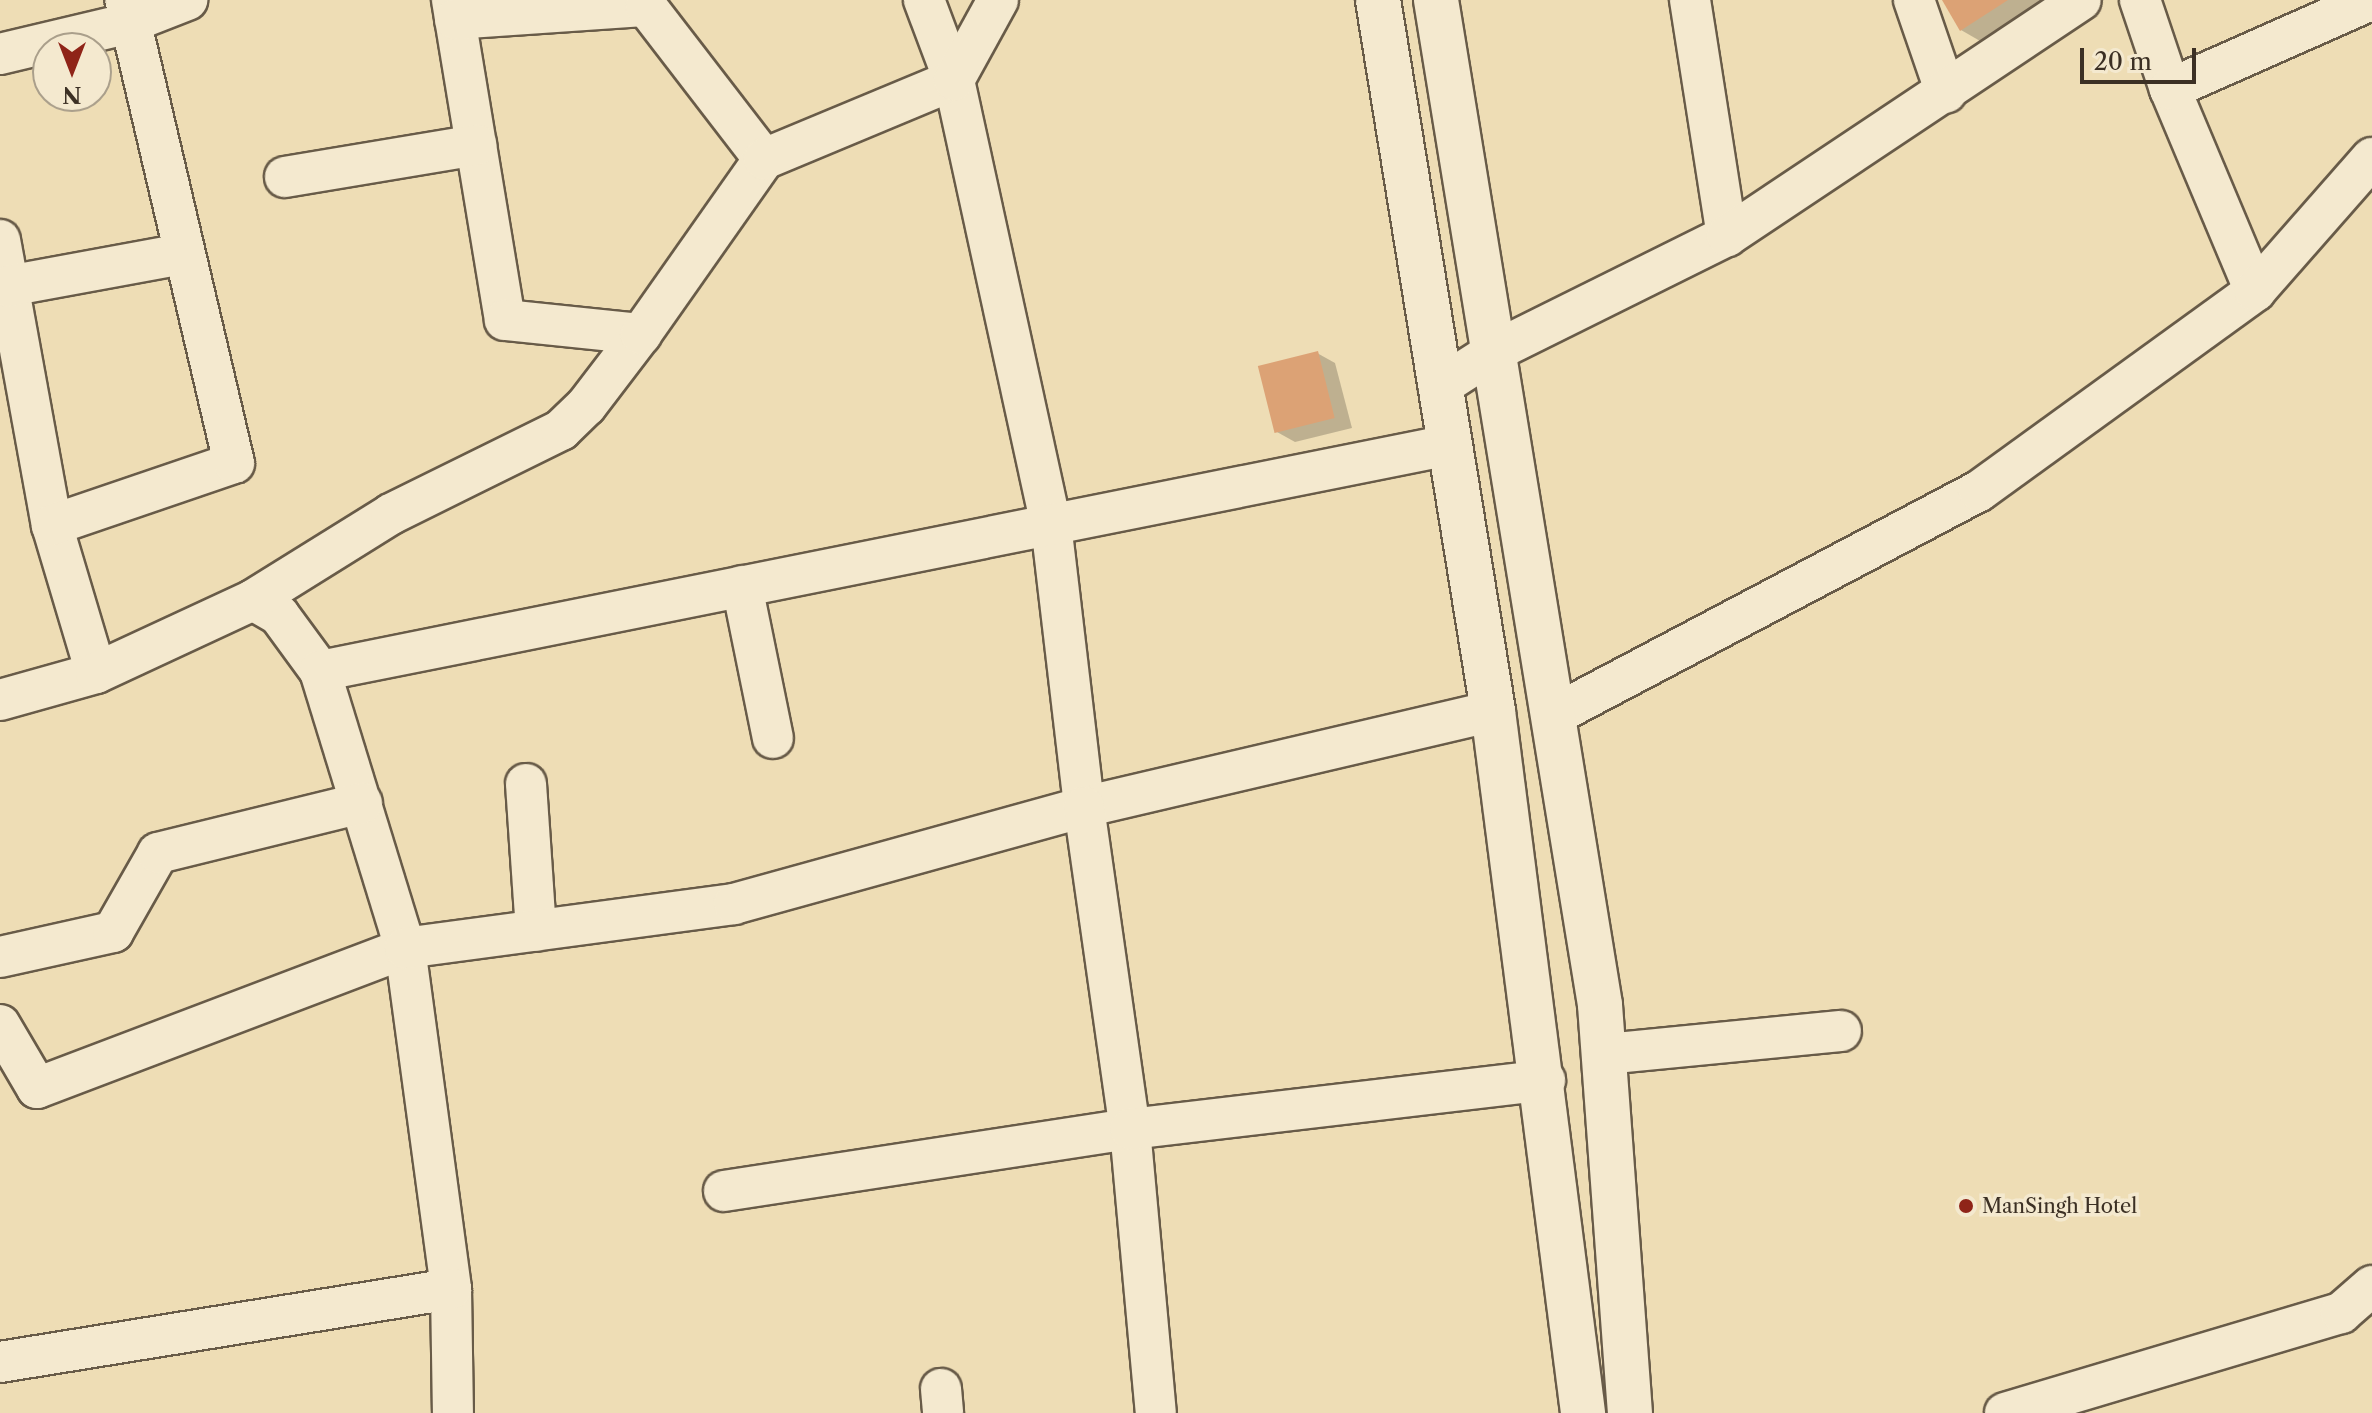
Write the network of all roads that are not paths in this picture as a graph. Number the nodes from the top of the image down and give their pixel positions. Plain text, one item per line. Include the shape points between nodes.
1 (187, 0) edge
2 (924, 0) edge
3 (998, 0) edge
4 (1378, 0) edge
5 (1436, 0) edge
6 (1690, 0) edge
7 (1914, 0) edge
8 (2081, 0) edge
9 (2140, 0) edge
10 (2371, 0) edge
11 (454, 10) edge
12 (126, 12) edge
13 (0, 54) edge
14 (954, 80) junction
15 (2170, 89) junction
16 (1946, 93) junction
17 (476, 145) junction
18 (2372, 158) edge
19 (764, 159) junction
20 (285, 177) dead end
21 (1727, 236) junction
22 (0, 240) edge
23 (183, 254) junction
24 (8, 286) junction
25 (2255, 291) junction
26 (641, 334) junction
27 (1495, 351) junction
28 (1439, 387) junction
29 (1449, 445) junction
30 (1051, 524) junction
31 (52, 525) junction
32 (742, 586) junction
33 (275, 616) junction
34 (320, 671) junction
35 (96, 673) junction
36 (0, 700) edge
37 (1493, 711) junction
38 (1554, 715) junction
39 (773, 738) dead end
40 (526, 784) dead end
41 (362, 803) junction
42 (1084, 807) junction
43 (536, 931) junction
44 (405, 948) junction
45 (0, 957) edge
46 (0, 1025) edge
47 (1841, 1031) dead end
48 (1606, 1054) junction
49 (1545, 1080) junction
50 (1130, 1129) junction
51 (724, 1191) dead end
52 (2372, 1286) edge
53 (451, 1289) junction
54 (0, 1362) edge
55 (453, 1413) edge
56 (1156, 1413) edge
57 (1583, 1413) edge
58 (1630, 1413) edge
59 (2005, 1413) edge

1 - 12 street
2 - 14 street
3 - 14 street
4 - 28 street
5 - 27 street
6 - 21 street
7 - 16 street
8 - 16 street
9 - 15 street
10 - 15 street
11 - 17 street
11 - 19 street via 646,6
12 - 13 street
12 - 23 street
14 - 19 street
14 - 30 street
15 - 25 street
16 - 21 street
17 - 20 street
17 - 26 street via 505,320
18 - 25 street
19 - 26 street
21 - 27 street
22 - 24 street
23 - 24 street
23 - 31 street via 234,463
24 - 31 street
25 - 38 street via 1979,491
26 - 33 street via 561,430 391,514
27 - 28 street
27 - 38 street
28 - 29 street
29 - 30 street
29 - 37 street
30 - 32 street
30 - 42 street
31 - 35 street
32 - 34 street
32 - 39 street
33 - 34 street
33 - 35 street
34 - 41 street
35 - 36 street
37 - 42 street
37 - 49 street
38 - 48 street
40 - 43 street
41 - 44 street
41 - 45 street via 158,853 113,932
42 - 43 street via 734,904
42 - 50 street
43 - 44 street
44 - 46 street via 37,1088
44 - 53 street
47 - 48 street
48 - 58 street
49 - 50 street
49 - 57 street
50 - 51 street
50 - 56 street
52 - 59 street via 2341,1313
53 - 54 street
53 - 55 street

